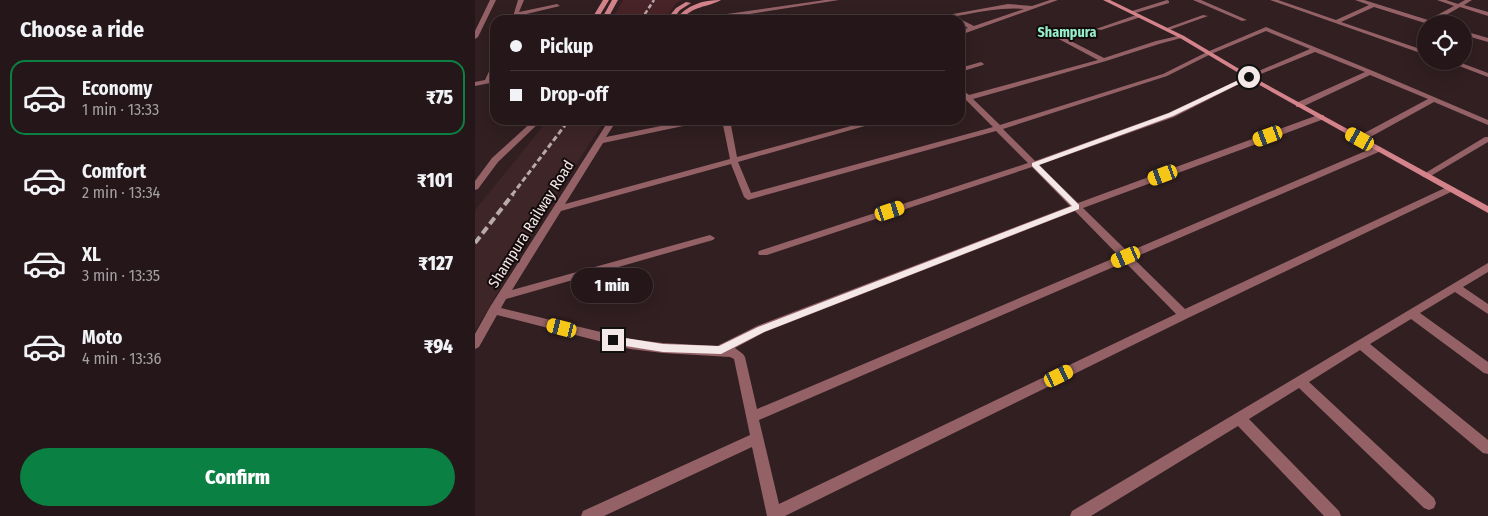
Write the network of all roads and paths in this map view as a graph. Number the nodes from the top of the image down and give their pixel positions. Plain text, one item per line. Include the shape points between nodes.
1 (493, 0) edge
2 (521, 0) edge
3 (606, 0) edge
4 (615, 0) edge
5 (697, 0) edge
6 (718, 0) edge
7 (836, 0) edge
8 (1055, 0) edge
9 (1106, 0) edge
10 (1196, 0) edge
11 (1273, 0) edge
12 (1358, 0) edge
13 (1440, 0) edge
14 (1469, 0) edge
15 (1167, 2) dead end
16 (1374, 5) junction
17 (1459, 5) junction
18 (557, 6) dead end
19 (1032, 8) junction
20 (533, 11) junction
21 (1132, 12) junction
22 (1488, 14) edge
23 (515, 15) edge
24 (520, 15) edge
25 (532, 15) edge
26 (597, 15) edge
27 (607, 15) edge
28 (674, 15) edge
29 (682, 15) edge
30 (733, 15) edge
31 (846, 15) edge
32 (953, 15) edge
33 (1444, 15) edge
34 (1139, 16) junction
35 (1205, 16) dead end
36 (1417, 18) edge
37 (1244, 20) dead end
38 (1336, 22) junction
39 (965, 24) edge
40 (974, 28) junction
41 (1099, 29) dead end
42 (1167, 29) junction
43 (965, 31) edge
44 (1472, 35) edge
45 (1057, 36) dead end
46 (475, 37) edge
47 (1182, 37) junction
48 (1488, 40) edge
49 (1316, 49) junction
50 (1417, 50) edge
51 (1209, 53) junction
52 (1104, 60) junction
53 (981, 64) dead end
54 (965, 69) edge
55 (1472, 69) edge
56 (1371, 72) junction
57 (1488, 75) edge
58 (1249, 77) junction
59 (490, 81) edge
60 (475, 84) edge
61 (965, 99) edge
62 (1434, 99) junction
63 (965, 100) edge
64 (1299, 105) junction
65 (1321, 117) junction
66 (1488, 123) edge
67 (532, 125) edge
68 (610, 125) edge
69 (678, 125) edge
70 (727, 125) edge
71 (864, 125) edge
72 (999, 128) junction
73 (1360, 139) junction
74 (1488, 139) edge
75 (600, 141) junction
76 (1378, 149) junction
77 (734, 161) junction
78 (1034, 164) junction
79 (1426, 175) junction
80 (475, 187) edge
81 (1450, 189) junction
82 (1077, 207) junction
83 (557, 209) junction
84 (1488, 210) edge
85 (709, 238) dead end
86 (763, 253) dead end
87 (1126, 257) junction
88 (1488, 268) edge
89 (1456, 287) junction
90 (504, 296) junction
91 (494, 310) junction
92 (1488, 310) edge
93 (1413, 314) junction
94 (1184, 315) junction
95 (475, 344) edge
96 (1361, 344) junction
97 (721, 350) junction
98 (1488, 369) edge
99 (1300, 381) junction
100 (753, 417) junction
101 (1239, 418) junction
102 (757, 438) junction
103 (1488, 448) edge
104 (1429, 502) dead end
105 (774, 515) edge
106 (587, 516) edge
107 (1077, 516) edge
108 (1334, 516) edge

1 - 46 street
2 - 23 street
3 - 26 street
4 - 27 street
5 - 28 street via 684,4
6 - 29 street via 695,5
7 - 30 street
7 - 31 street
8 - 19 street
9 - 21 street
10 - 37 street
11 - 38 street
12 - 16 street
13 - 17 street
14 - 17 street
15 - 21 street
16 - 36 street
16 - 38 street
17 - 22 street
17 - 33 street
18 - 20 street
19 - 32 street via 1008,6
19 - 40 street
20 - 24 street
20 - 25 street
21 - 34 street
34 - 41 street
34 - 42 street
35 - 42 street
38 - 50 street
39 - 40 street
40 - 43 street
42 - 47 street
44 - 48 street
45 - 52 street
47 - 51 street
47 - 52 street
49 - 51 street via 1266,29
49 - 56 street
49 - 58 street
51 - 58 street
51 - 72 street via 1165,75
52 - 61 street
53 - 54 street
55 - 57 street
56 - 62 street
56 - 64 street
58 - 64 street
58 - 78 street via 1171,114
59 - 60 street
62 - 66 street
62 - 73 street
63 - 72 street
64 - 65 street
65 - 73 street
65 - 82 street
67 - 80 street via 495,160
68 - 75 street, Shampura Railway Road
69 - 75 street
70 - 77 street
71 - 77 street
72 - 77 street via 748,197
72 - 78 street
73 - 76 street
74 - 79 street
75 - 83 street, Shampura Railway Road
76 - 79 street
76 - 87 street
77 - 83 street
78 - 82 street
78 - 86 street
79 - 81 street
81 - 84 street
81 - 94 street
82 - 87 street
82 - 97 street via 761,329
83 - 90 street, Shampura Railway Road
85 - 90 street
87 - 94 street
87 - 100 street
88 - 89 street
89 - 92 street
89 - 93 street
90 - 91 street, Shampura Railway Road
91 - 95 street, Shampura Railway Road
91 - 97 street via 630,344
93 - 96 street
93 - 98 street
94 - 105 street
96 - 99 street
96 - 103 street
97 - 100 street via 739,357
99 - 101 street
99 - 104 street
100 - 102 street
101 - 107 street
101 - 108 street
102 - 105 street
102 - 106 street

